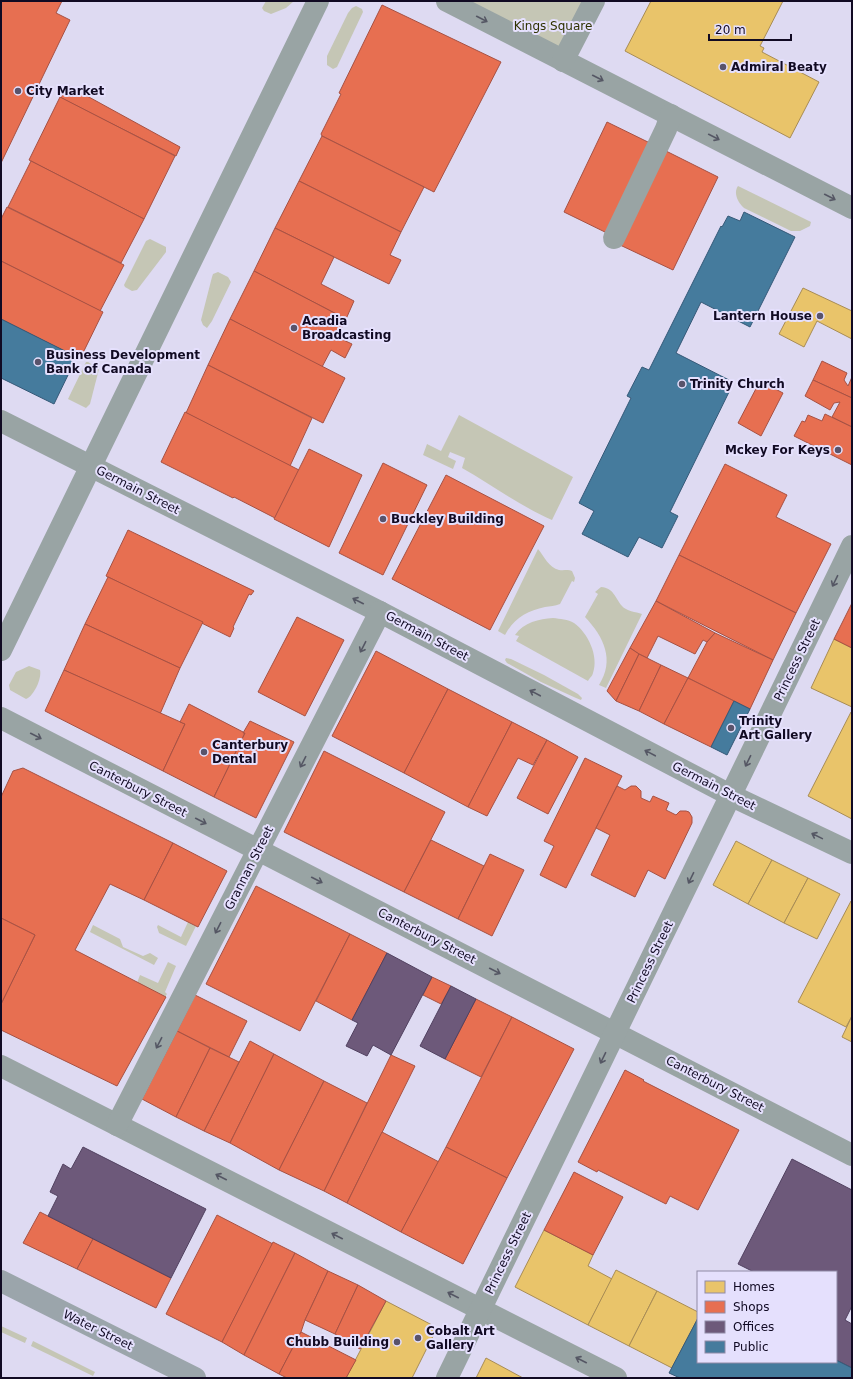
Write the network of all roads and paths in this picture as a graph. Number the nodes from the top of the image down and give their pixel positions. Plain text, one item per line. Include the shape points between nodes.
1 (318, 1) edge
2 (447, 1) edge
3 (594, 1) edge
4 (564, 61) junction
5 (671, 115) junction
6 (852, 208) edge
7 (614, 238) dead end
8 (1, 421) edge
9 (91, 466) junction
10 (852, 546) edge
11 (380, 612) junction
12 (1, 650) edge
13 (1, 718) edge
14 (732, 796) junction
15 (258, 850) junction
16 (852, 853) edge
17 (615, 1033) junction
18 (1, 1066) edge
19 (117, 1125) junction
20 (852, 1155) edge
21 (1, 1281) edge
22 (481, 1309) junction
23 (181, 1375) edge
24 (447, 1378) edge
25 (616, 1378) edge

1 - 9 street
2 -> 4 street
3 - 4 street
4 -> 5 street
5 -> 6 street
5 - 7 street
8 - 9 street, Germain Street
11 -> 9 street, Germain Street
9 - 12 street
10 -> 14 street, Princess Street
14 -> 11 street, Germain Street
11 -> 15 street, Grannan Street
13 -> 15 street, Canterbury Street
16 -> 14 street, Germain Street
14 -> 17 street, Princess Street
15 -> 17 street, Canterbury Street
15 -> 19 street, Grannan Street
17 - 20 street, Canterbury Street
17 -> 22 street, Princess Street
18 - 19 street
22 -> 19 street
21 - 23 main road, Water Street
22 - 24 street, Princess Street
25 -> 22 street

